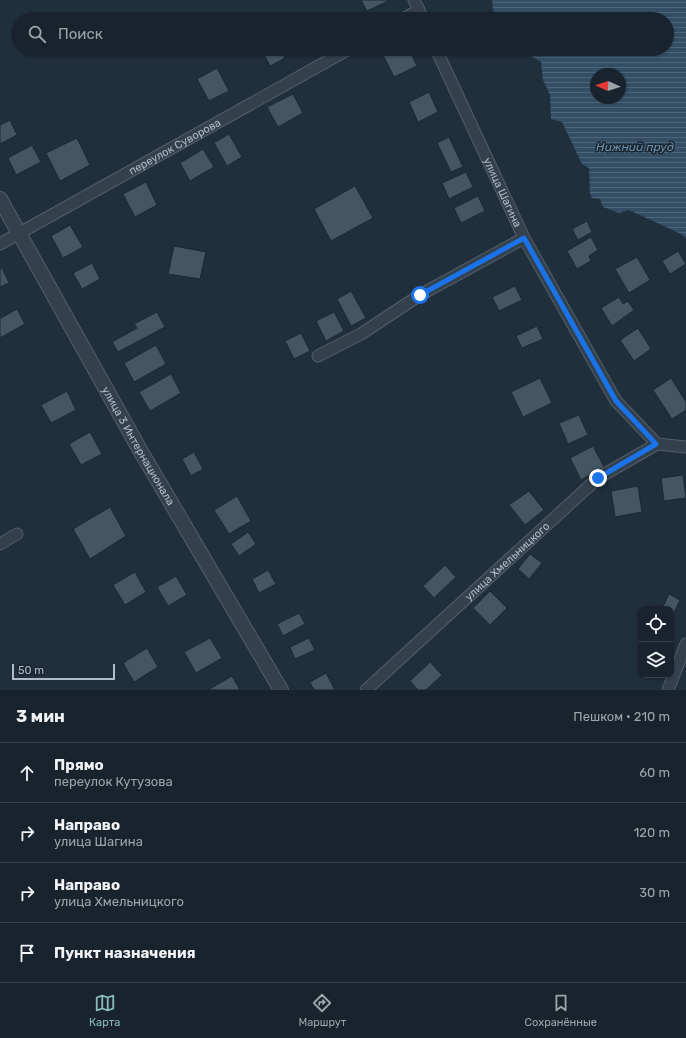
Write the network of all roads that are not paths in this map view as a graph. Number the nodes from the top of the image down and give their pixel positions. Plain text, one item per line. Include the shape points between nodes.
1 (337, 56) edge
2 (439, 56) edge
3 (0, 199) edge
4 (20, 234) junction
5 (524, 238) junction
6 (0, 244) edge
7 (318, 356) dead end
8 (656, 444) junction
9 (686, 447) edge
10 (17, 534) dead end
11 (0, 544) edge
12 (686, 644) edge
13 (281, 690) edge
14 (366, 690) edge
15 (668, 690) edge

1 - 4 street, переулок Суворова
2 - 5 street, улица Шагина
3 - 4 street, улица 3 Интернационала
4 - 6 street, переулок Суворова
4 - 13 street, улица 3 Интернационала via 140,450
5 - 7 street via 420,295 361,334
5 - 8 street, улица Шагина via 616,401
8 - 9 street
8 - 14 street, улица Хмельницкого via 598,478
10 - 11 street
12 - 15 street

